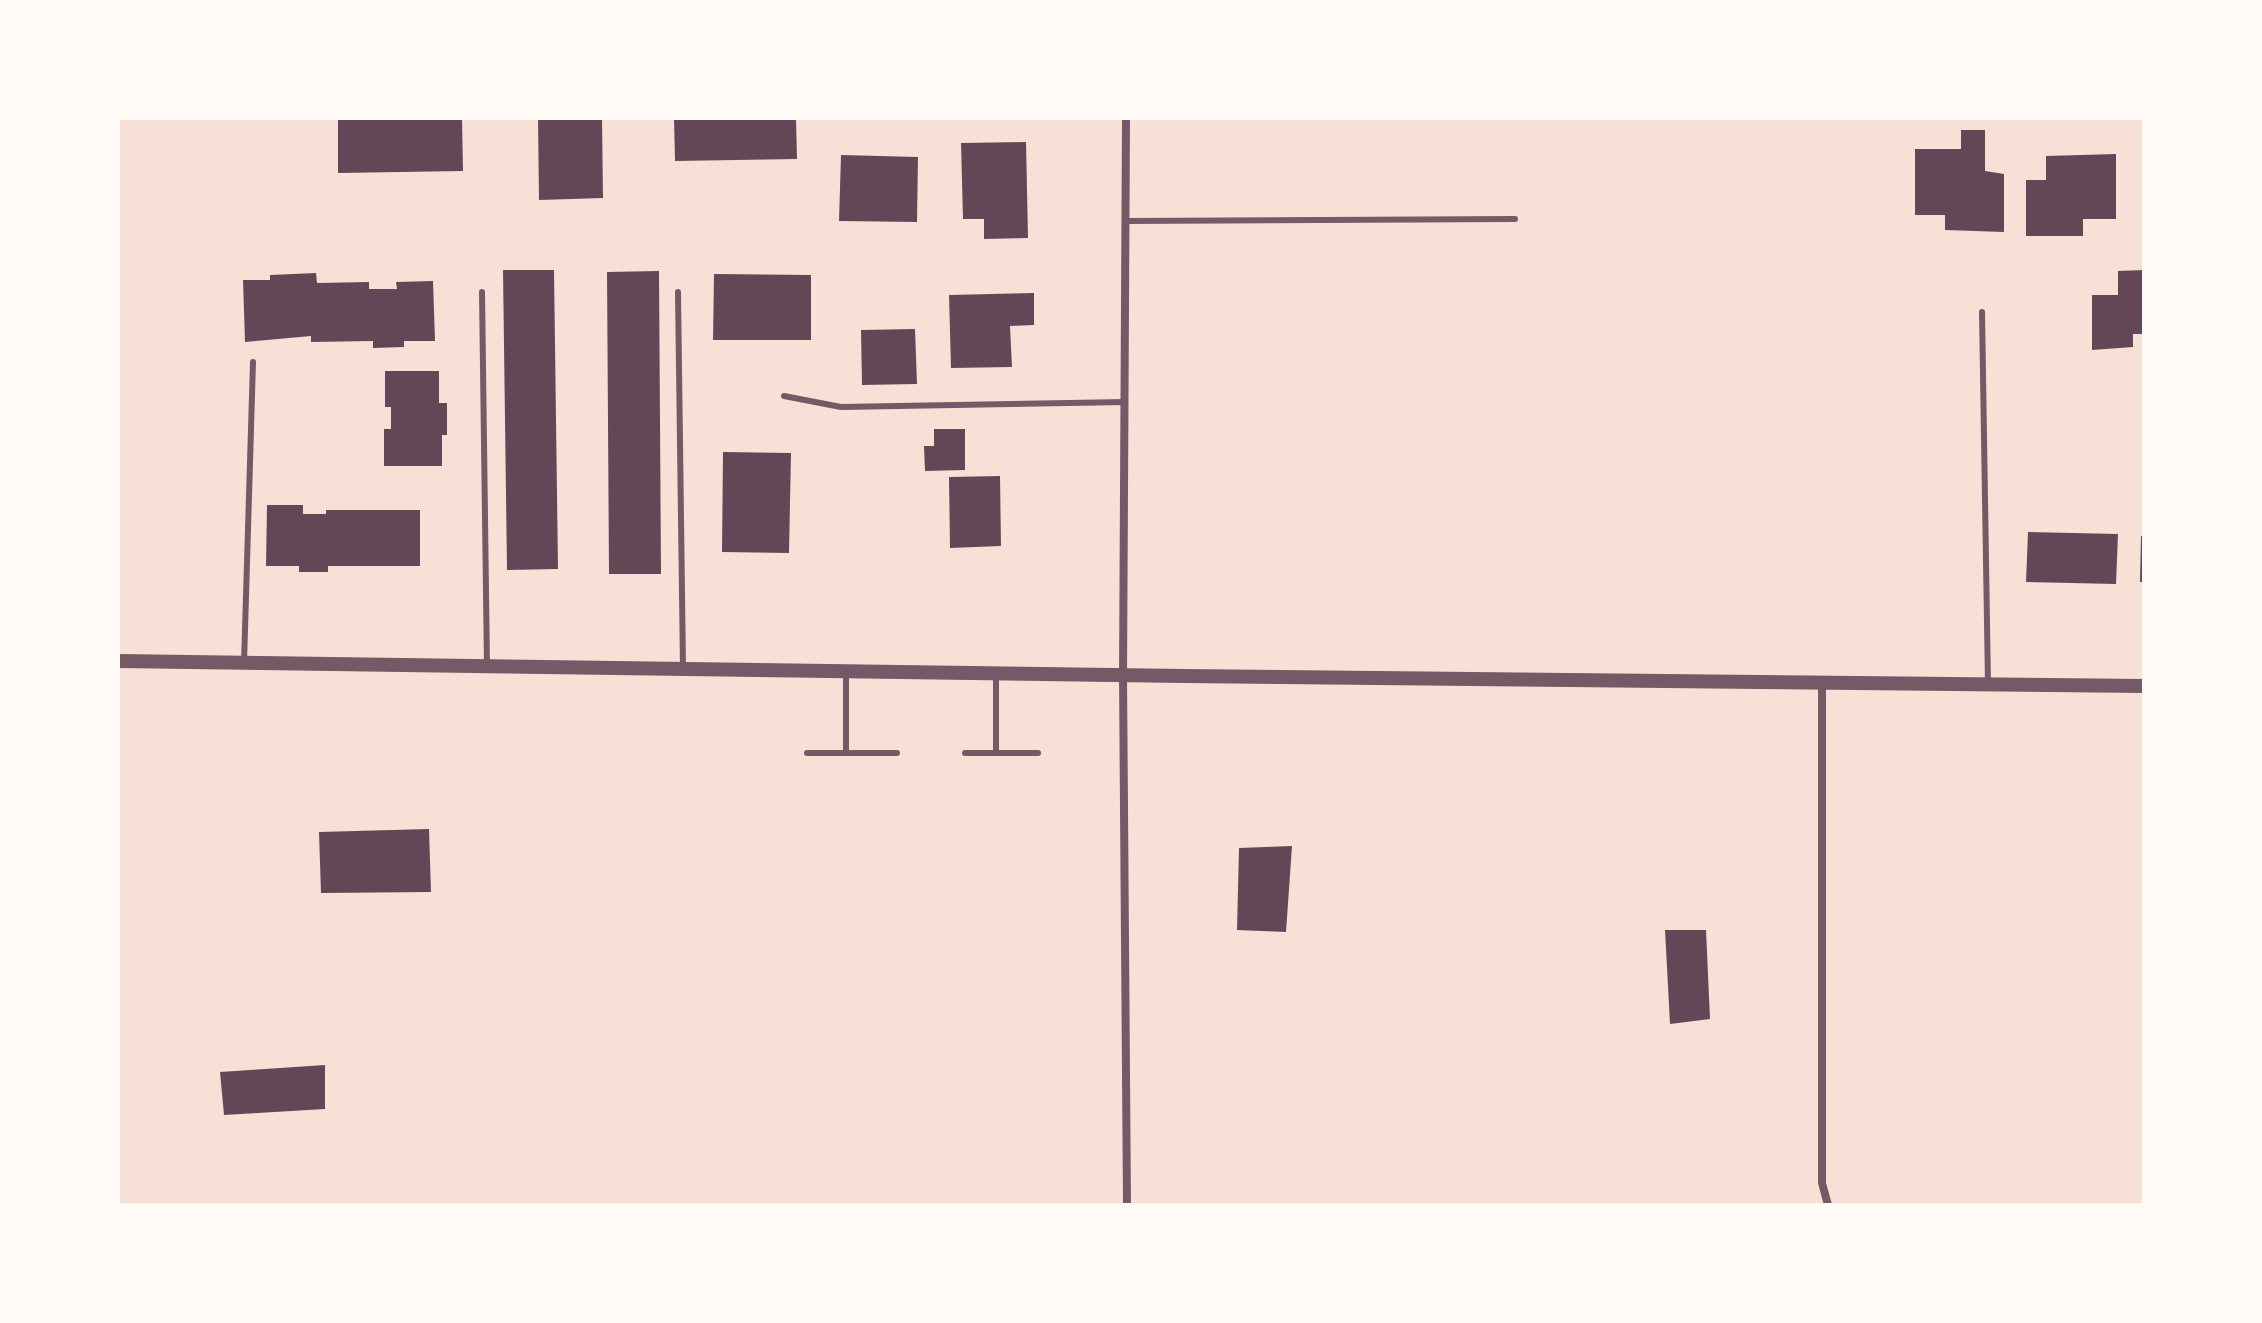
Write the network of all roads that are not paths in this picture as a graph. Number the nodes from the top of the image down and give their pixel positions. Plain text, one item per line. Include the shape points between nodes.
1 (1126, 118) edge
2 (1515, 219) dead end
3 (1127, 221) junction
4 (482, 292) dead end
5 (678, 292) dead end
6 (1982, 312) dead end
7 (253, 362) dead end
8 (784, 396) dead end
9 (1125, 402) junction
10 (118, 661) edge
11 (244, 663) junction
12 (487, 667) junction
13 (683, 668) junction
14 (846, 671) junction
15 (996, 673) junction
16 (1123, 675) junction
17 (1822, 683) junction
18 (1988, 685) junction
19 (2144, 686) edge
20 (807, 753) dead end
21 (846, 753) junction
22 (897, 753) dead end
23 (965, 753) dead end
24 (996, 753) junction
25 (1038, 753) dead end
26 (1127, 1205) edge
27 (1828, 1205) edge

1 - 3 street
2 - 3 lane
3 - 9 street
4 - 12 lane
5 - 13 lane
6 - 18 lane
7 - 11 lane
8 - 9 lane via 841,407
9 - 16 street
10 - 11 street
11 - 12 street
12 - 13 street
13 - 14 street
14 - 15 street
14 - 21 lane
15 - 16 street
15 - 24 lane
16 - 17 street
16 - 26 street
17 - 18 street
17 - 27 street via 1822,1183
18 - 19 street
20 - 21 lane
21 - 22 lane
23 - 24 lane
24 - 25 lane

